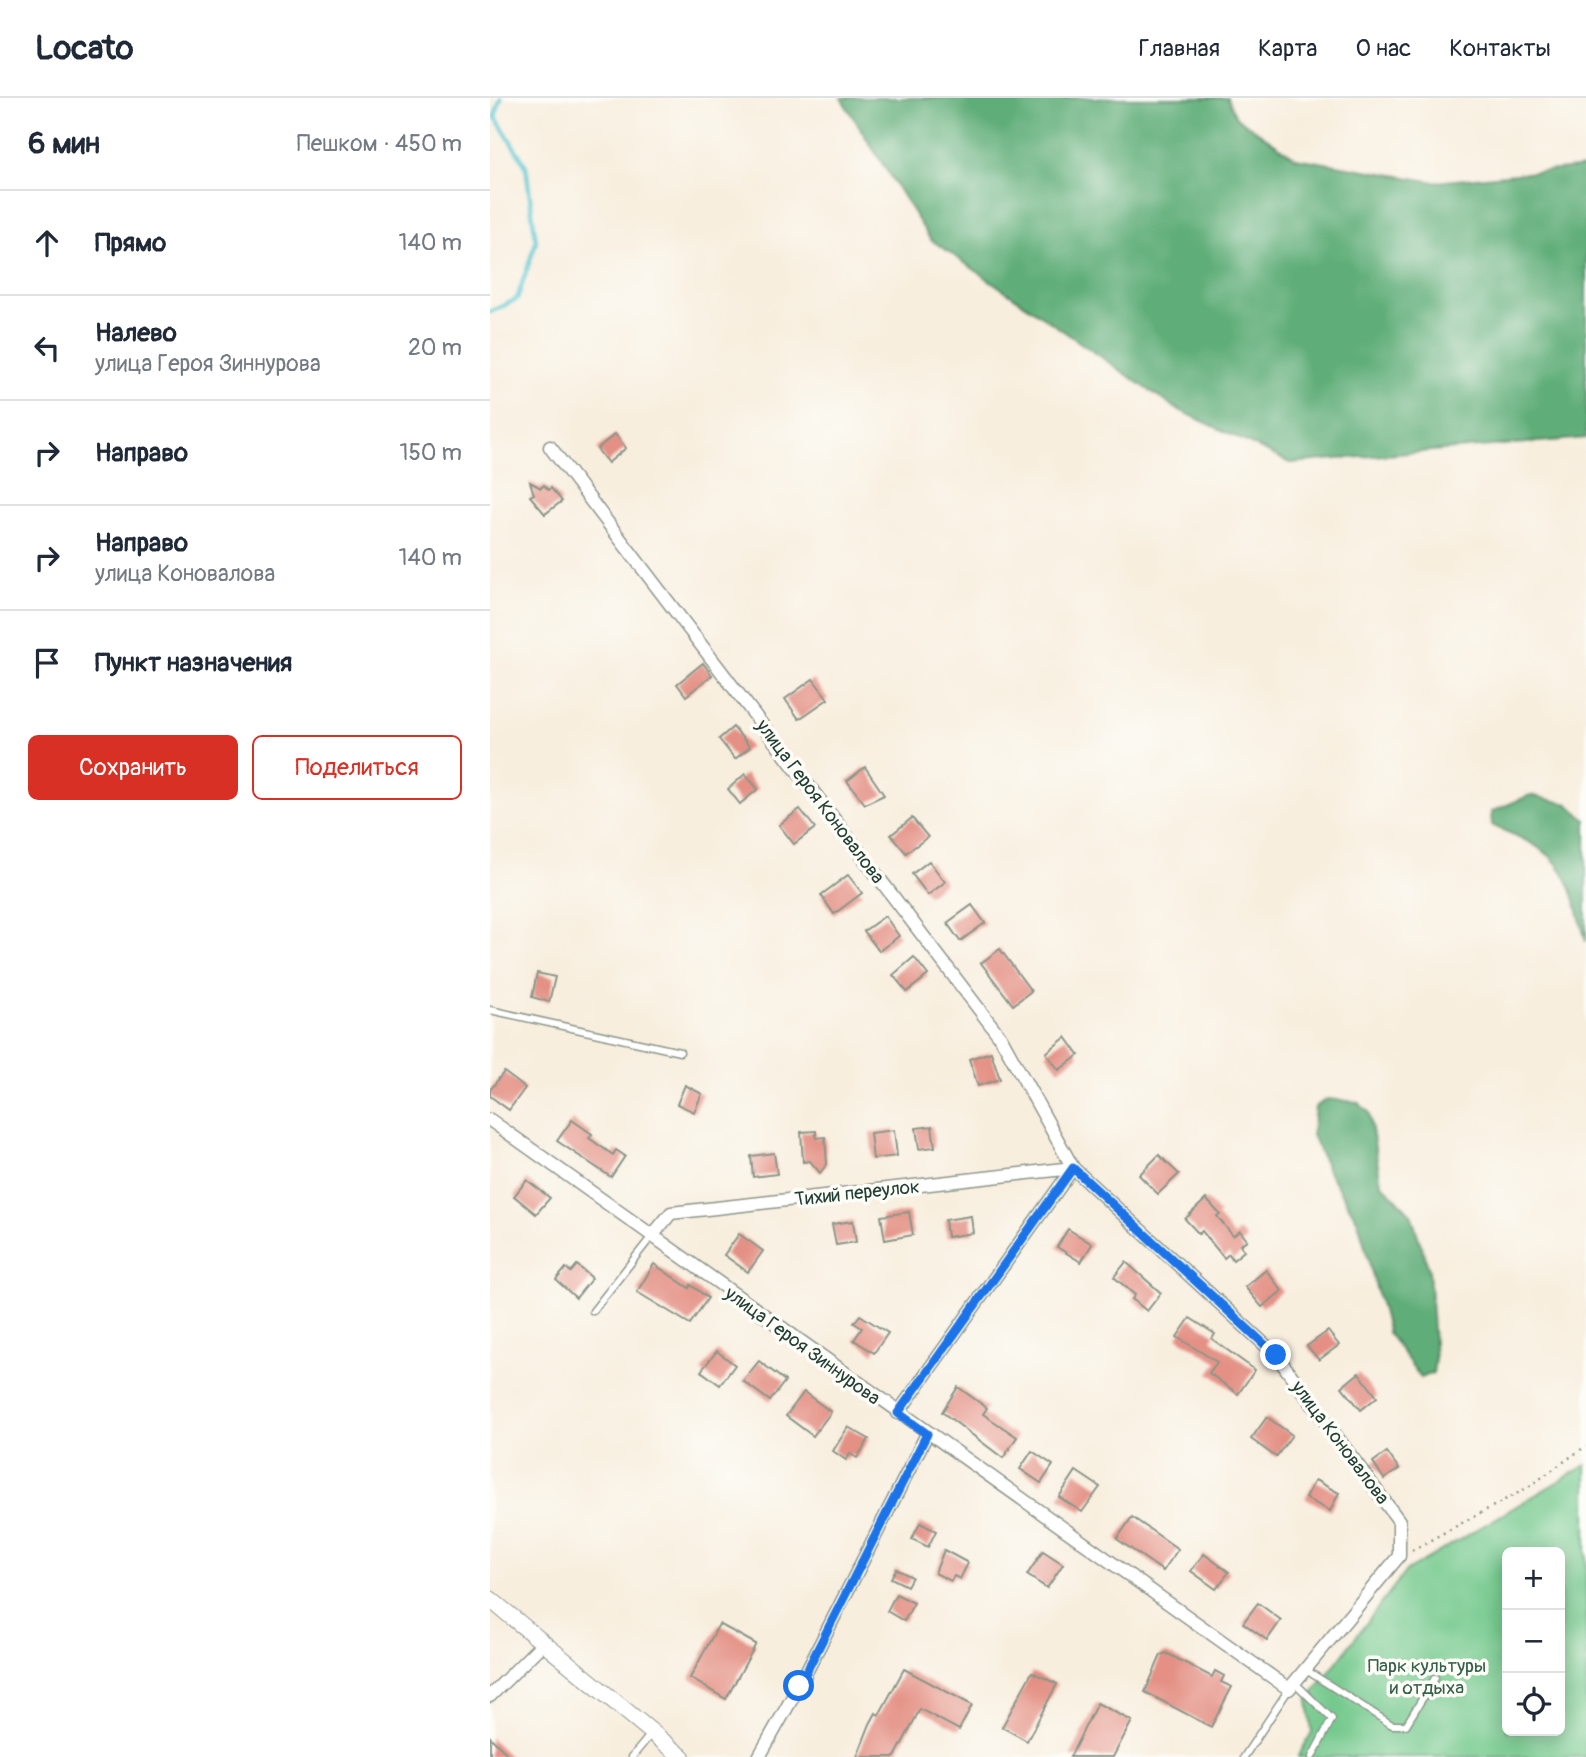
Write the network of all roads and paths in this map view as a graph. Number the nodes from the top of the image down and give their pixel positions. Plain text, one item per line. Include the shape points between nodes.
1 (550, 447) dead end
2 (490, 1010) edge
3 (680, 1052) dead end
4 (490, 1120) edge
5 (1073, 1168) junction
6 (652, 1236) junction
7 (593, 1311) dead end
8 (898, 1413) junction
9 (927, 1434) junction
10 (1586, 1446) edge
11 (1399, 1556) junction
12 (490, 1599) edge
13 (543, 1643) junction
14 (1304, 1668) junction
15 (1435, 1678) dead end
16 (1291, 1686) junction
17 (490, 1696) edge
18 (653, 1733) junction
19 (632, 1757) edge
20 (682, 1757) edge
21 (758, 1757) edge
22 (1244, 1757) edge
23 (1311, 1757) edge

1 - 5 street, улица Героя Коновалова via 1001,1038
2 - 3 lane
4 - 6 street, улица Героя Зиннурова
5 - 6 street, Тихий переулок via 671,1213
5 - 8 street
5 - 11 street, улица Коновалова via 1276,1355 1399,1521
6 - 7 lane
6 - 8 street, улица Героя Зиннурова
8 - 9 street, улица Героя Зиннурова
9 - 16 street, улица Героя Зиннурова
9 - 21 street
10 - 11 path via 1527,1488
11 - 14 street
12 - 13 street
13 - 17 street
13 - 18 street
14 - 15 lane via 1392,1725 1406,1724
14 - 16 street
16 - 22 lane
16 - 23 lane via 1332,1719
18 - 19 lane
18 - 20 street

